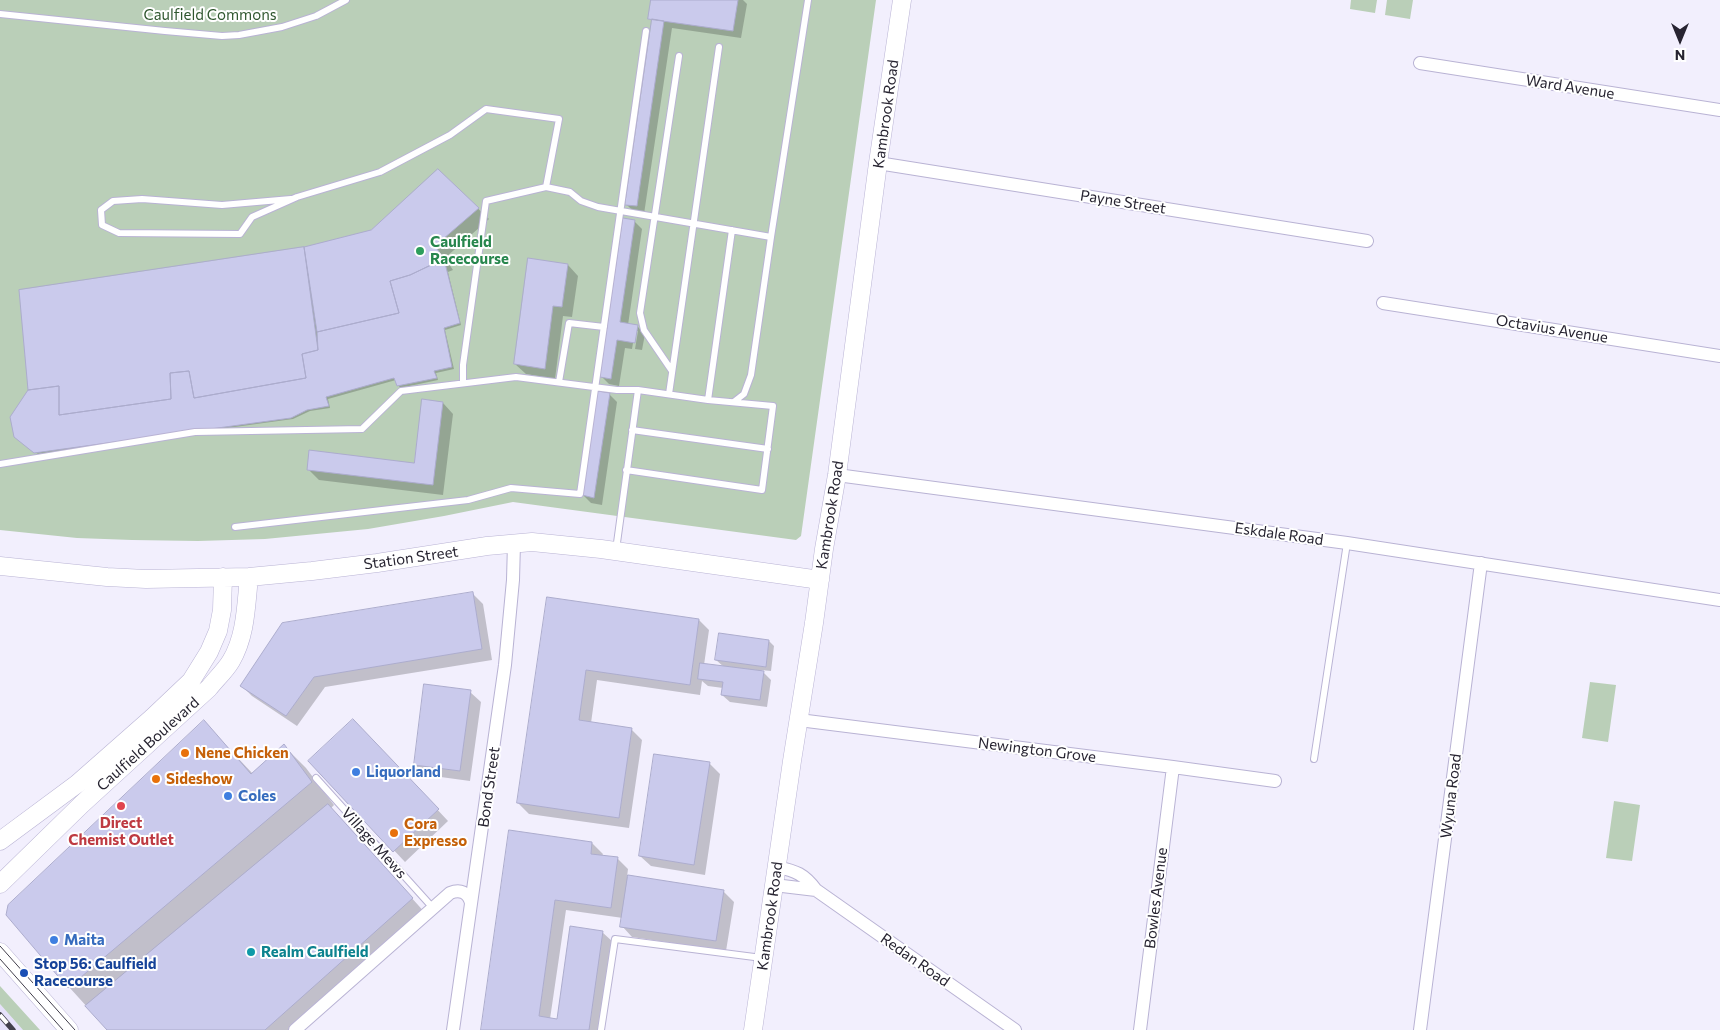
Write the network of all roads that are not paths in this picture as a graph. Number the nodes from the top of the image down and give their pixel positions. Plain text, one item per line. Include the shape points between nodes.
1 (346, 0) edge
2 (808, 0) edge
3 (902, 0) edge
4 (0, 14) edge
5 (646, 31) dead end
6 (719, 47) dead end
7 (679, 56) dead end
8 (1420, 63) dead end
9 (1720, 110) edge
10 (878, 163) junction
11 (546, 187) junction
12 (291, 199) junction
13 (620, 211) junction
14 (655, 217) junction
15 (694, 223) junction
16 (732, 230) junction
17 (771, 237) junction
18 (1367, 241) dead end
19 (1383, 303) dead end
20 (604, 328) junction
21 (1720, 356) edge
22 (672, 371) junction
23 (560, 382) junction
24 (463, 384) junction
25 (596, 387) junction
26 (638, 390) junction
27 (669, 394) junction
28 (708, 400) junction
29 (735, 401) junction
30 (632, 430) junction
31 (768, 449) junction
32 (0, 464) edge
33 (626, 470) junction
34 (837, 475) junction
35 (235, 527) dead end
36 (514, 543) junction
37 (1347, 543) junction
38 (616, 551) junction
39 (1481, 563) junction
40 (0, 566) edge
41 (248, 577) junction
42 (223, 578) junction
43 (820, 580) junction
44 (1720, 600) edge
45 (799, 720) junction
46 (1314, 759) dead end
47 (1173, 767) junction
48 (316, 778) dead end
49 (1275, 781) dead end
50 (0, 841) edge
51 (777, 867) junction
52 (0, 884) edge
53 (774, 885) junction
54 (816, 890) junction
55 (471, 903) junction
56 (432, 908) junction
57 (0, 952) edge
58 (763, 958) junction
59 (69, 1030) edge
60 (295, 1030) edge
61 (453, 1030) edge
62 (601, 1030) edge
63 (753, 1030) edge
64 (1015, 1030) edge
65 (1140, 1030) edge
66 (1420, 1030) edge

1 - 4 lane via 316,16 282,27 222,36
2 - 17 lane
3 - 10 street, Kambrook Road
5 - 13 lane
6 - 15 lane
7 - 14 lane
8 - 9 street, Ward Avenue
10 - 18 street, Payne Street
10 - 34 street, Kambrook Road
11 - 12 lane via 559,118 486,110 450,135 380,172
11 - 13 lane via 565,190 587,203
11 - 24 lane via 486,201
12 - 12 lane via 252,217 240,234 119,233 102,225 101,210 113,201 142,199 222,205
13 - 14 lane
13 - 20 lane
14 - 15 lane
14 - 22 lane via 640,313 644,330
15 - 16 lane
15 - 22 lane
16 - 17 lane
16 - 28 lane
17 - 29 lane via 751,375 744,394
19 - 21 street, Octavius Avenue
20 - 23 lane via 569,323
20 - 25 lane
22 - 27 lane
23 - 24 lane via 516,377
23 - 25 lane
24 - 32 lane via 401,392 362,429 196,432
25 - 26 lane
25 - 35 lane via 580,494 511,488 468,500
26 - 27 lane
26 - 30 lane
27 - 28 lane
28 - 29 lane
29 - 31 lane via 774,406
30 - 31 lane
30 - 33 lane
31 - 33 lane via 762,490
33 - 38 lane
34 - 37 street, Eskdale Road
34 - 43 street, Kambrook Road
36 - 38 street, Station Street via 550,543
36 - 41 street, Station Street
36 - 55 street, Bond Street via 505,665
37 - 39 street, Eskdale Road
37 - 46 lane
38 - 43 street, Station Street
39 - 44 street, Eskdale Road
39 - 66 street, Wyuna Road
40 - 42 street, Station Street via 107,577
41 - 42 street, Station Street
41 - 52 street, Caulfield Boulevard via 246,610 238,645 224,671
42 - 50 street, Caulfield Boulevard via 218,631 191,681 77,784
43 - 45 street, Kambrook Road
45 - 47 street, Newington Grove
45 - 51 street, Kambrook Road
47 - 49 street, Newington Grove
47 - 65 street, Bowles Avenue
48 - 56 lane, Village Mews
51 - 53 street, Kambrook Road
51 - 54 street, Redan Road via 797,872 807,878
53 - 54 street, Redan Road
53 - 58 street, Kambrook Road
54 - 64 street, Redan Road
55 - 56 street via 465,893 455,891
55 - 61 street, Bond Street
56 - 60 street
57 - 59 street
58 - 62 lane via 615,939
58 - 63 street, Kambrook Road

